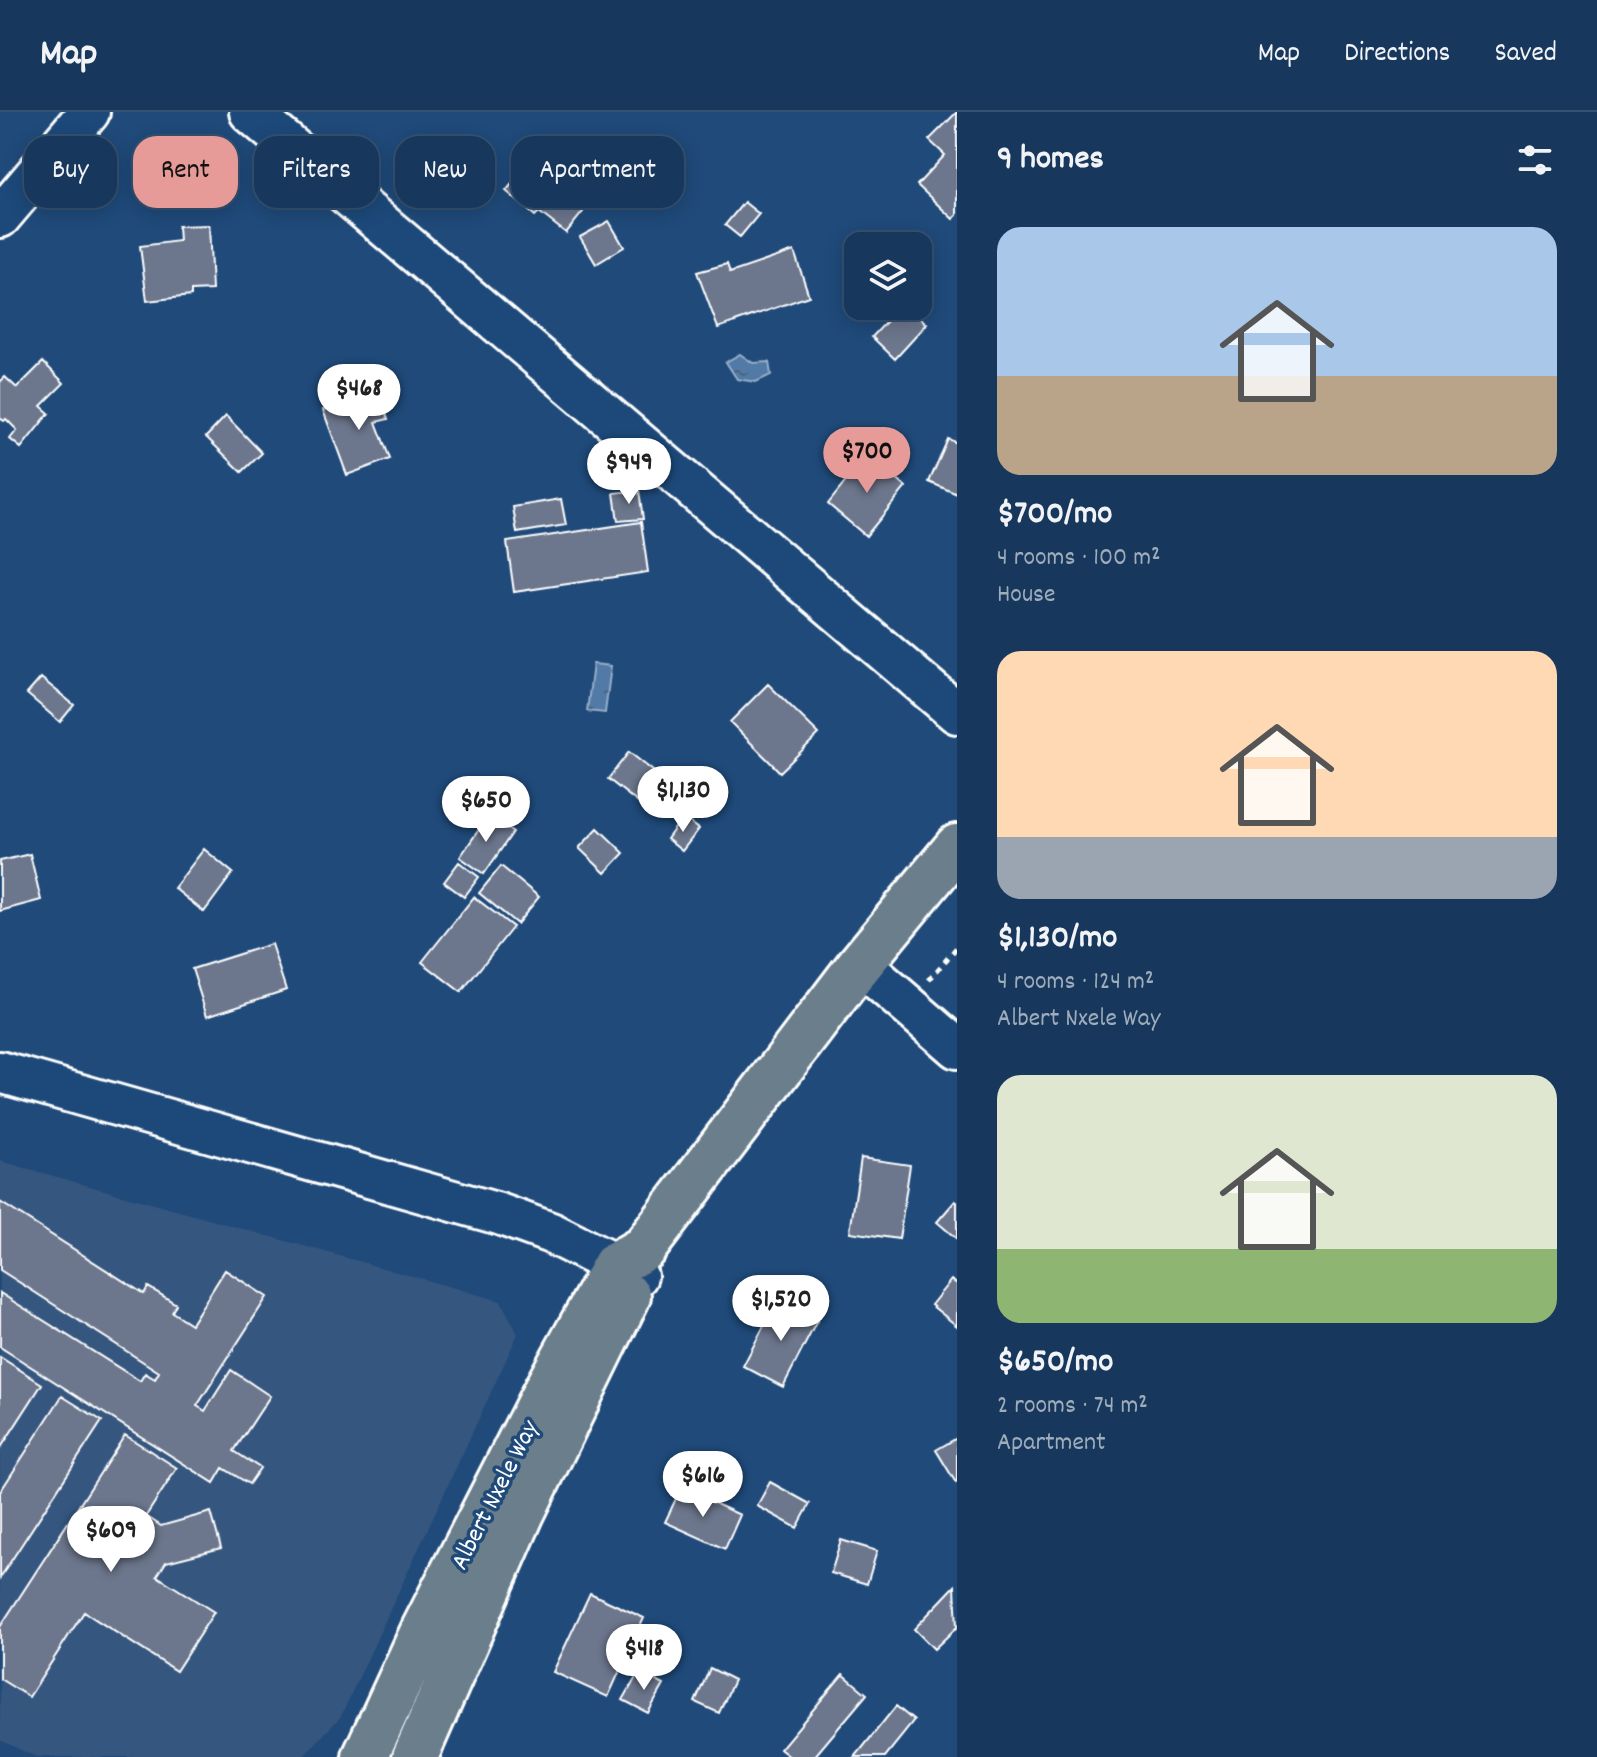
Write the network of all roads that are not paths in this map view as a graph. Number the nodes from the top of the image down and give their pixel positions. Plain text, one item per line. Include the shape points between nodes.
1 (89, 112) edge
2 (250, 112) edge
3 (0, 217) edge
4 (957, 713) edge
5 (957, 847) edge
6 (860, 964) junction
7 (957, 1048) edge
8 (0, 1072) edge
9 (632, 1263) junction
10 (419, 1753) edge
11 (365, 1757) edge

1 - 3 street
2 - 4 street
5 - 6 main road, Albert Nxele Way
6 - 7 street
6 - 9 main road, Albert Nxele Way
8 - 9 street via 499,1214
9 - 10 main road, Albert Nxele Way via 594,1371 522,1513
9 - 11 main road, Albert Nxele Way via 548,1386

